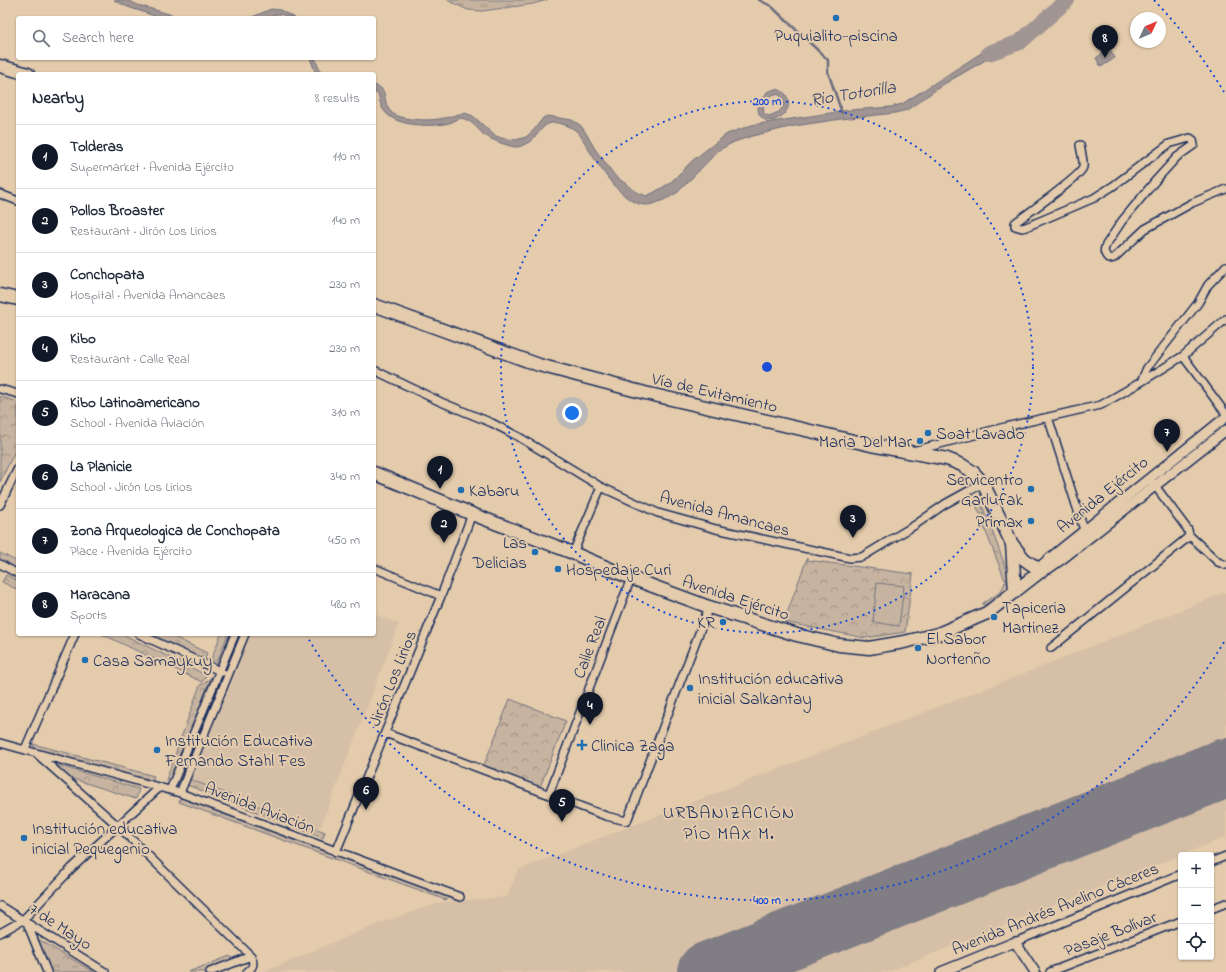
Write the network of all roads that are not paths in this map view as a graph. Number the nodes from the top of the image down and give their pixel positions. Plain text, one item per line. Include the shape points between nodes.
1 (0, 66) edge
2 (21, 72) edge
3 (1080, 145) dead end
4 (1226, 188) edge
5 (0, 194) edge
6 (16, 200) edge
7 (1226, 266) edge
8 (0, 295) edge
9 (16, 299) edge
10 (376, 306) edge
11 (1226, 319) edge
12 (1183, 356) junction
13 (376, 371) edge
14 (1141, 382) junction
15 (0, 389) edge
16 (16, 393) edge
17 (1226, 415) edge
18 (1048, 417) junction
19 (1226, 430) edge
20 (911, 451) junction
21 (376, 473) edge
22 (1152, 482) junction
23 (15, 483) edge
24 (983, 483) junction
25 (601, 487) junction
26 (0, 505) edge
27 (472, 514) junction
28 (1084, 530) junction
29 (1189, 535) junction
30 (1012, 544) junction
31 (573, 553) junction
32 (1226, 565) edge
33 (1, 566) edge
34 (376, 569) edge
35 (1041, 571) junction
36 (16, 573) edge
37 (631, 578) junction
38 (1015, 592) junction
39 (441, 596) junction
40 (709, 607) junction
41 (74, 636) edge
42 (143, 636) edge
43 (234, 636) edge
44 (244, 636) edge
45 (1051, 648) dead end
46 (219, 671) junction
47 (229, 674) junction
48 (385, 733) junction
49 (0, 743) edge
50 (24, 749) junction
51 (36, 754) junction
52 (160, 787) junction
53 (170, 790) junction
54 (180, 793) junction
55 (549, 794) junction
56 (118, 826) junction
57 (336, 852) junction
58 (1226, 856) edge
59 (1214, 861) edge
60 (1178, 875) edge
61 (460, 897) dead end
62 (1226, 903) edge
63 (0, 906) edge
64 (1214, 908) edge
65 (25, 921) junction
66 (1178, 922) edge
67 (0, 933) edge
68 (1015, 942) junction
69 (251, 956) junction
70 (250, 970) edge
71 (47, 972) edge
72 (105, 972) edge
73 (210, 972) edge
74 (941, 972) edge
75 (1035, 972) edge
76 (1050, 972) edge

1 - 2 highway
3 - 4 street via 1083,168 1015,226 1026,227 1094,198 1169,144 1190,138 1194,140 1194,145 1176,157 1136,203 1106,245 1106,256 1109,259 1114,258 1145,229
5 - 6 street
7 - 14 street via 1208,285 1198,303 1147,368
8 - 9 highway
10 - 20 highway, Vía de Evitamiento via 540,365 645,393 871,445
11 - 12 street
12 - 14 street
12 - 17 street
13 - 25 street, Avenida Amancaes via 492,423
14 - 18 street via 1101,405
15 - 16 street
17 - 22 street, Avenida Ejército
18 - 20 street
18 - 28 street
19 - 22 street, Avenida Ejército
20 - 24 highway, Vía de Evitamiento via 962,465
21 - 27 highway, Avenida Ejército
22 - 28 street, Avenida Ejército
22 - 29 street via 1188,530
22 - 35 street, Avenida Ejército via 1049,568
23 - 26 street
24 - 25 street, Avenida Amancaes via 857,558 716,529 658,513
24 - 30 highway, Vía de Evitamiento
25 - 31 street
27 - 31 highway, Avenida Ejército
27 - 39 street, Jirón Los Lirios
28 - 35 street, Avenida Ejército via 1050,558
29 - 32 street via 1218,562
29 - 45 street
30 - 35 highway, Vía de Evitamiento via 1024,559
30 - 38 highway, Vía de Evitamiento
31 - 37 highway, Avenida Ejército
33 - 36 street
34 - 39 street
35 - 38 highway, Avenida Ejército
37 - 40 highway, Avenida Ejército
37 - 55 street, Calle Real
38 - 40 highway, Avenida Ejército via 986,613 938,634 869,648 839,645 797,635
39 - 48 street, Jirón Los Lirios
40 - 55 street via 627,821 606,816
41 - 50 street
42 - 46 street
43 - 46 street
44 - 47 street
46 - 47 street
46 - 53 street
47 - 54 street
48 - 55 street
48 - 57 street, Jirón Los Lirios
49 - 50 street, Avenida Aviación
50 - 51 street, Avenida Aviación
51 - 52 street, Avenida Aviación
51 - 56 street
52 - 53 street, Avenida Aviación
52 - 56 street
53 - 54 street, Avenida Aviación
54 - 57 street, Avenida Aviación
56 - 65 street via 68,872
56 - 69 street
57 - 61 street, Avenida Aviación
58 - 59 street
60 - 68 street, Avenida Andrés Avelino Cáceres
62 - 64 street
63 - 65 street, 7 de Mayo
65 - 67 street
65 - 71 street
65 - 72 street, 7 de Mayo
66 - 76 street, Pasaje Bolívar
68 - 74 street, Avenida Andrés Avelino Cáceres
68 - 75 street
69 - 70 street via 253,961
69 - 73 street

